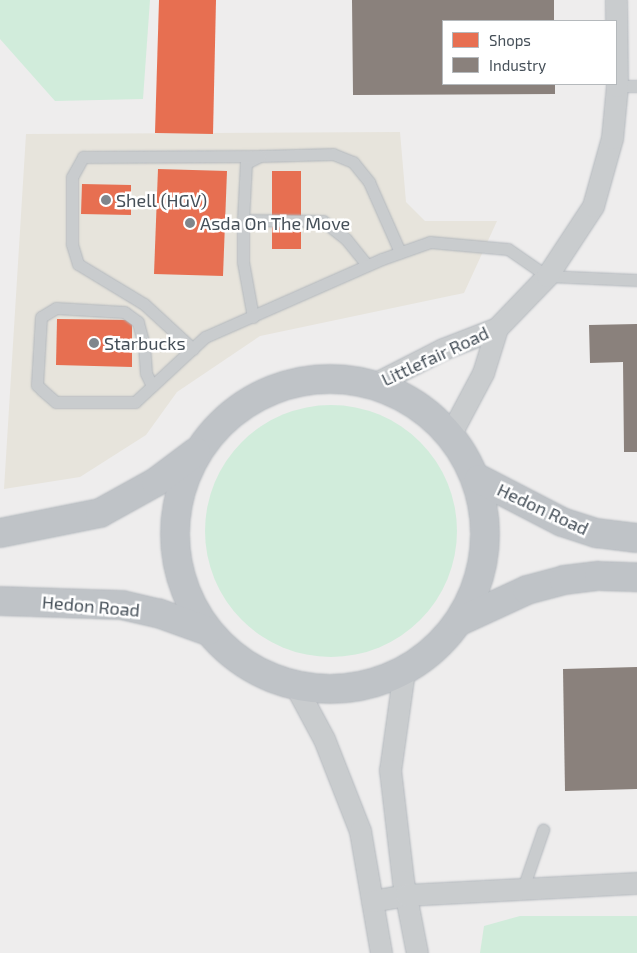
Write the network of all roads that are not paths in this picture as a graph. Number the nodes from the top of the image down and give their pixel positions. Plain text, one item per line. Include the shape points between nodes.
1 (616, 0) edge
2 (627, 86) edge
3 (260, 156) junction
4 (243, 220) junction
5 (400, 252) junction
6 (367, 266) junction
7 (547, 276) junction
8 (637, 280) edge
9 (253, 317) junction
10 (497, 328) junction
11 (193, 349) junction
12 (374, 384) junction
13 (152, 386) junction
14 (450, 435) junction
15 (198, 450) junction
16 (480, 478) junction
17 (0, 533) edge
18 (637, 538) edge
19 (637, 577) edge
20 (0, 601) edge
21 (460, 620) junction
22 (208, 631) junction
23 (404, 671) junction
24 (295, 685) junction
25 (543, 830) dead end
26 (637, 883) edge
27 (522, 891) junction
28 (406, 895) junction
29 (372, 901) junction
30 (381, 953) edge
31 (417, 953) edge

1 - 2 street, Littlefair Road
2 - 7 street, Littlefair Road via 593,206
3 - 4 lane via 246,163
3 - 5 lane via 333,154 353,162 369,182
3 - 11 lane via 83,157 72,177 72,244 78,264 144,304
4 - 6 lane via 323,221 346,239
4 - 9 lane via 243,262
5 - 6 lane
5 - 7 lane via 430,242 508,249
6 - 9 lane
7 - 8 lane
7 - 10 street, Littlefair Road
9 - 11 lane via 205,337
10 - 12 street, Littlefair Road via 442,349
10 - 14 street, Littlefair Road via 483,373
11 - 13 lane
12 - 14 highway via 422,409
12 - 15 highway via 337,378 300,380 275,387 227,416
13 - 13 lane via 135,402 56,402 37,385 41,317 56,308 124,312 138,322 146,373
14 - 16 highway
15 - 17 highway via 156,482 100,513
15 - 22 highway via 179,495 174,542 184,589
16 - 18 highway, Hedon Road via 562,522 596,533
16 - 21 highway via 486,534 480,579
19 - 21 highway via 564,580 527,590
20 - 22 highway, Hedon Road via 122,605 158,613
21 - 23 highway via 435,649
22 - 24 highway via 247,666
23 - 24 highway via 369,684 332,689
23 - 28 street via 390,770
24 - 29 street via 324,739 360,830
25 - 27 lane
26 - 27 street
27 - 28 street
28 - 29 street
28 - 31 street
29 - 30 street

